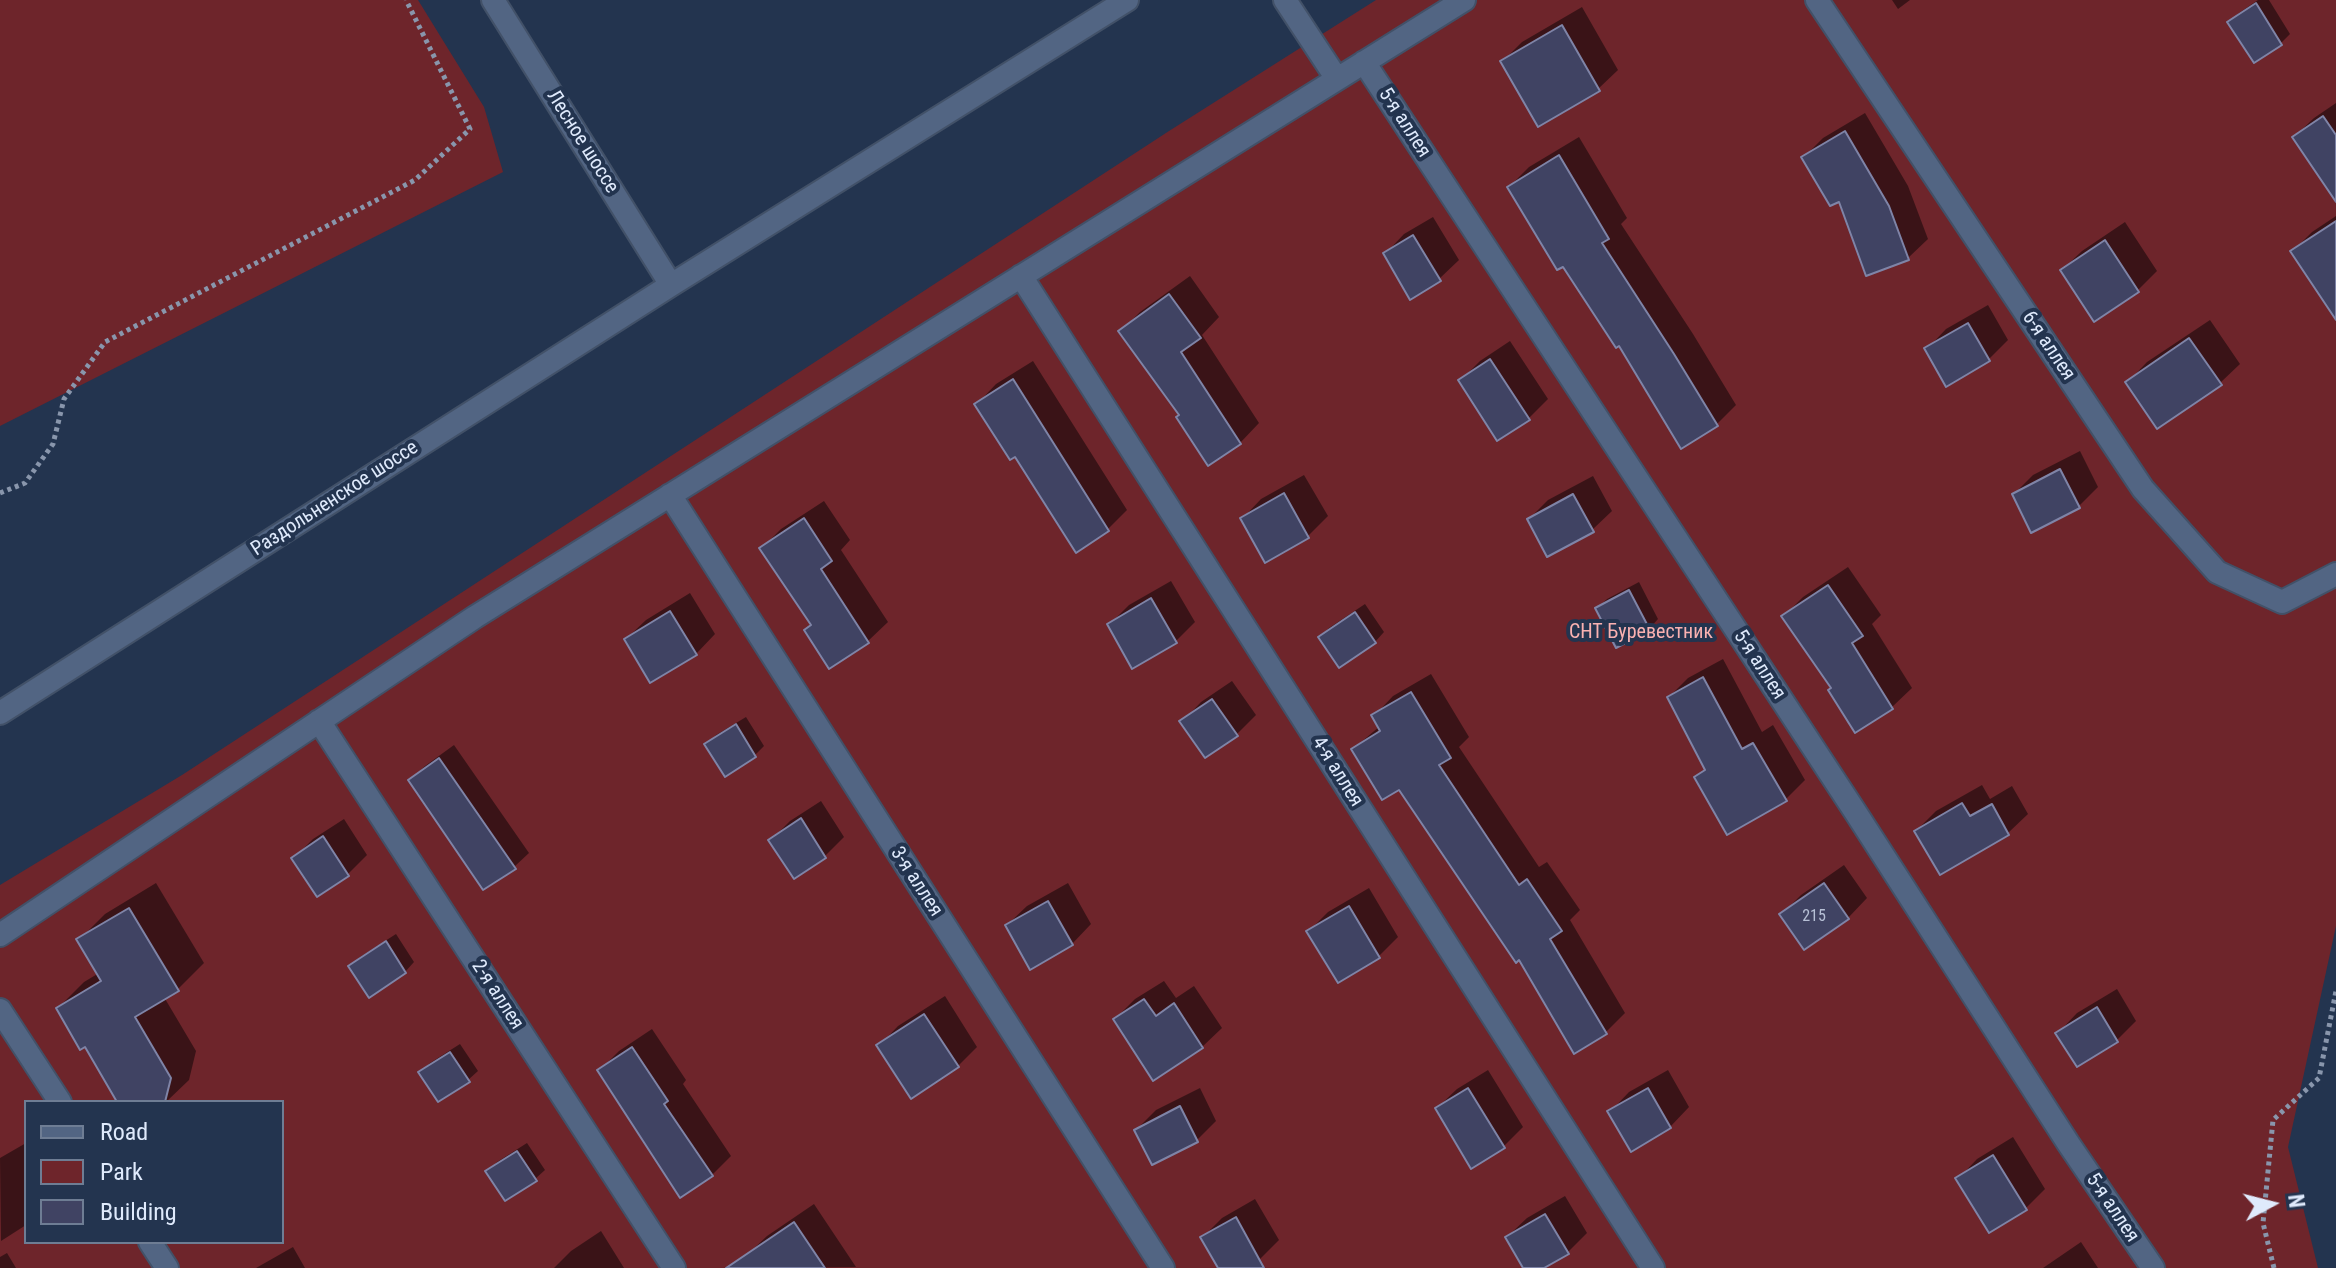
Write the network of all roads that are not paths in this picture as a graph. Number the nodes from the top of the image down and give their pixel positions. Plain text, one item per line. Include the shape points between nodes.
1 (493, 0) edge
2 (1127, 0) edge
3 (1285, 0) edge
4 (1464, 0) edge
5 (1817, 0) edge
6 (1364, 62) junction
7 (1337, 79) junction
8 (1021, 276) junction
9 (671, 285) junction
10 (670, 495) junction
11 (2336, 574) edge
12 (0, 713) edge
13 (319, 721) junction
14 (0, 935) edge
15 (0, 1010) edge
16 (59, 1100) edge
17 (151, 1244) edge
18 (167, 1268) edge
19 (674, 1268) edge
20 (1163, 1268) edge
21 (1653, 1268) edge
22 (2153, 1268) edge

1 - 9 main road, Лесное шоссе
2 - 9 main road, Раздольненское шоссе
3 - 7 main road
4 - 6 main road
5 - 11 main road, 6-я аллея via 2143,489 2217,572 2282,602
6 - 7 main road
6 - 22 main road, 5-я аллея
7 - 8 main road
8 - 10 main road
8 - 21 main road, 4-я аллея
9 - 12 main road, Раздольненское шоссе
10 - 13 main road
10 - 20 main road, 3-я аллея
13 - 14 main road
13 - 19 main road, 2-я аллея
15 - 16 main road
17 - 18 main road

